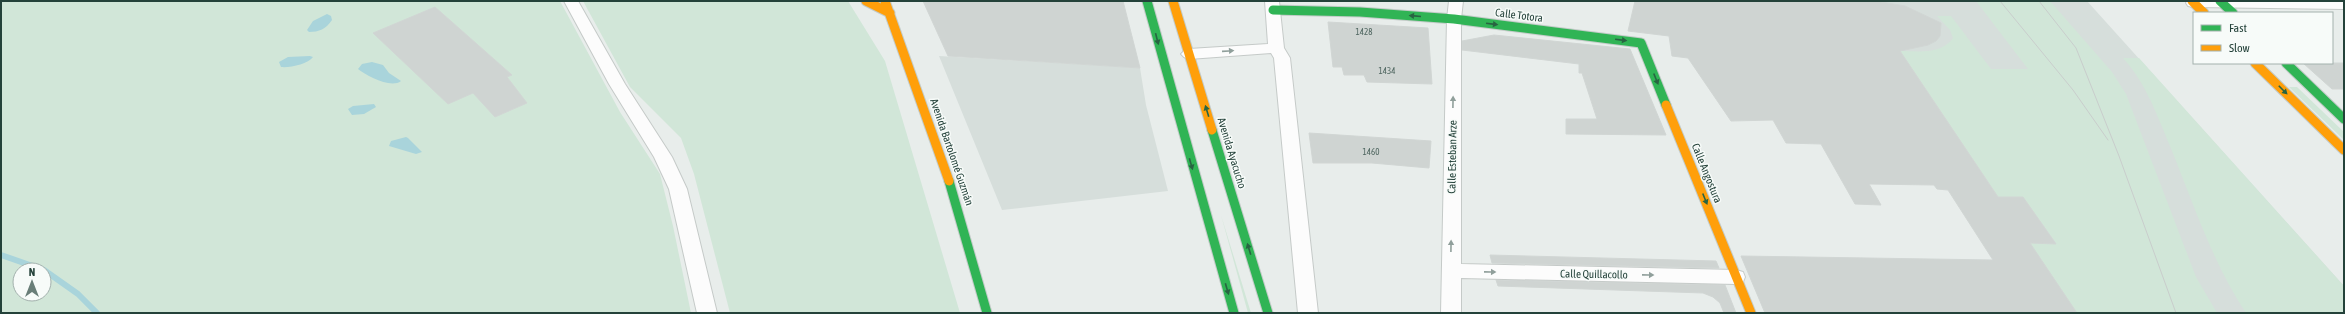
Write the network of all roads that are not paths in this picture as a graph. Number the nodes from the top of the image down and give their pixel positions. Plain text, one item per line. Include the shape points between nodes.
1 (570, 1) edge
2 (866, 1) edge
3 (885, 1) edge
4 (1147, 1) edge
5 (1173, 1) edge
6 (1456, 1) edge
7 (2193, 2) edge
8 (2221, 2) edge
9 (1273, 5) edge
10 (2344, 5) edge
11 (2203, 12) edge
12 (2232, 12) edge
13 (890, 13) junction
14 (1454, 19) junction
15 (1641, 42) joint
16 (1276, 48) junction
17 (1189, 54) junction
18 (2256, 64) edge
19 (2287, 64) edge
20 (2344, 119) edge
21 (2344, 150) edge
22 (1451, 271) junction
23 (1736, 277) junction
24 (707, 313) edge
25 (987, 313) edge
26 (1234, 313) edge
27 (1268, 313) edge
28 (1308, 313) edge
29 (1452, 313) edge
30 (1751, 313) edge

1 - 24 street via 617,84 663,157 678,190
2 - 13 street
3 - 13 street, Avenida Bartolomé Guzmán
4 -> 26 street
5 - 17 street, Avenida Ayacucho
6 - 14 street, Calle Esteban Arze
7 - 8 street
7 - 11 street
8 - 10 street
8 - 12 street
14 -> 9 street, Calle Totora
9 - 16 street
13 - 25 street, Avenida Bartolomé Guzmán via 965,227
14 -> 15 street, Calle Totora
22 -> 14 street, Calle Esteban Arze
15 -> 23 street, Calle Angostura
17 -> 16 street
16 - 28 street via 1282,58
27 -> 17 street, Avenida Ayacucho
18 -> 21 street
19 - 20 street
22 -> 23 street, Calle Quillacollo
22 - 29 street, Calle Esteban Arze
23 - 30 street, Calle Angostura

